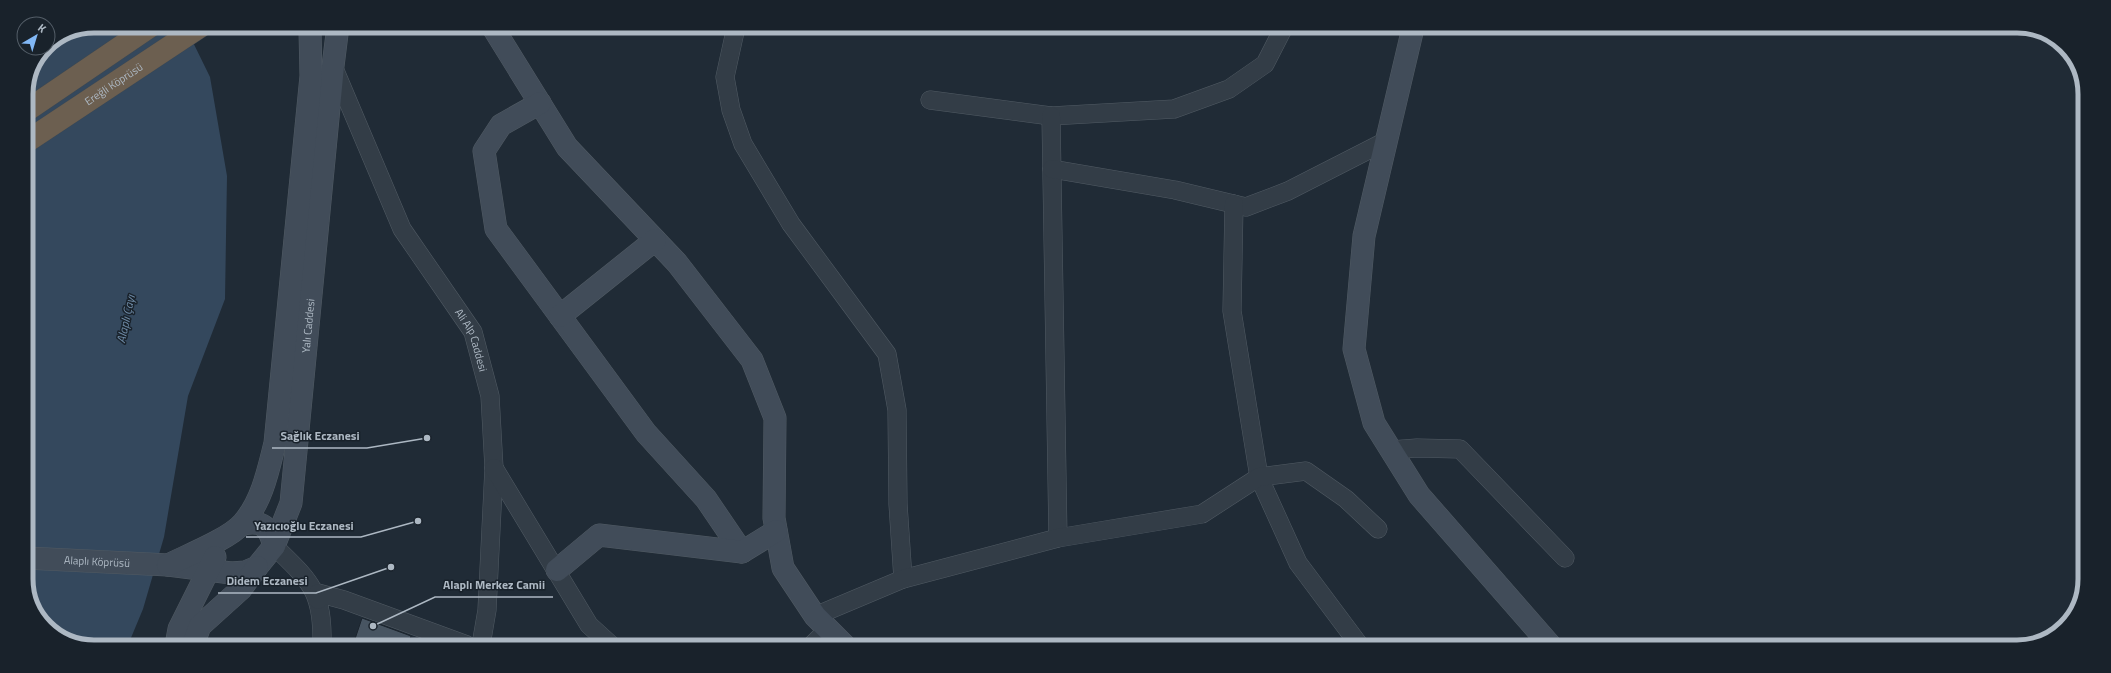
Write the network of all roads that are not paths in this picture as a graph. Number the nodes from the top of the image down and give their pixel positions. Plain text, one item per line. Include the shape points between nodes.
1 (141, 33) edge
2 (190, 33) edge
3 (310, 33) edge
4 (337, 33) edge
5 (496, 33) edge
6 (735, 33) edge
7 (1281, 33) edge
8 (1412, 33) edge
9 (332, 66) junction
10 (930, 100) dead end
11 (540, 103) junction
12 (33, 106) edge
13 (1051, 116) junction
14 (33, 137) edge
15 (1386, 142) junction
16 (1052, 169) junction
17 (1234, 204) junction
18 (655, 240) junction
19 (560, 316) junction
20 (1391, 450) junction
21 (494, 468) junction
22 (1259, 478) junction
23 (243, 524) junction
24 (1378, 529) dead end
25 (776, 531) junction
26 (224, 537) junction
27 (1058, 538) junction
28 (274, 546) junction
29 (742, 552) junction
30 (33, 558) edge
31 (1565, 558) dead end
32 (168, 565) junction
33 (257, 567) junction
34 (209, 570) junction
35 (557, 570) junction
36 (903, 579) junction
37 (318, 600) junction
38 (821, 622) junction
39 (177, 640) edge
40 (195, 640) edge
41 (322, 640) edge
42 (453, 640) edge
43 (482, 640) edge
44 (606, 640) edge
45 (814, 640) edge
46 (839, 640) edge
47 (1356, 640) edge
48 (1546, 640) edge

1 - 12 highway
2 - 14 highway, Ereğli Köprüsü
3 - 23 street, Yalı Caddesi via 310,76 275,444 258,500
4 - 9 street, Yalı Caddesi
5 - 11 street
6 - 36 street via 725,77 731,110 744,144 791,224 887,354 897,410 898,504
7 - 13 street via 1265,64 1229,89 1174,109
8 - 15 street
9 - 21 street, Ali Alp Caddesi via 402,229 473,332 490,396
9 - 28 street, Yalı Caddesi via 291,503
10 - 13 street
11 - 18 street via 567,147
11 - 19 street via 501,125 484,150 496,229
13 - 16 street
15 - 17 street via 1288,191 1246,207
15 - 20 street via 1364,236 1354,349 1374,423
16 - 17 street via 1175,190
16 - 27 street
17 - 22 street via 1232,311
18 - 19 street
18 - 25 street via 677,263 752,360 775,418
19 - 29 street via 646,433 706,499
20 - 31 street via 1460,448
20 - 48 street via 1419,495
21 - 35 street
21 - 43 street, Ali Alp Caddesi via 487,610
22 - 24 street via 1306,471 1346,499
22 - 27 street via 1202,514
22 - 47 street via 1298,562
23 - 26 street, Yalı Caddesi
23 - 28 street via 253,522 263,525 270,532
25 - 29 street
25 - 38 street via 783,568
26 - 32 street, Yalı Caddesi
26 - 34 street
27 - 36 street
28 - 33 street, Yalı Caddesi
28 - 37 street via 307,578
29 - 35 street via 599,535
30 - 32 street, Alaplı Köprüsü
32 - 34 street, Alaplı Köprüsü
33 - 34 street via 245,572
33 - 40 street, Yalı Caddesi via 242,589 200,626
34 - 39 street via 179,629
35 - 44 street via 589,625
36 - 38 street
37 - 41 street
37 - 42 street via 318,593 344,600
38 - 45 street
38 - 46 street

